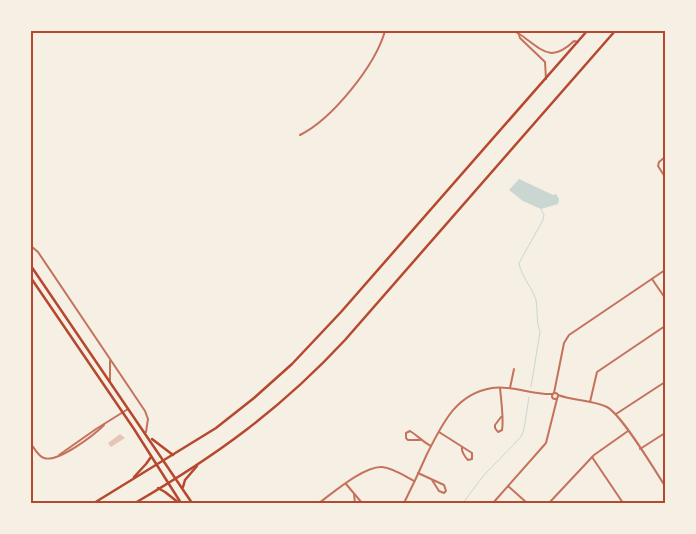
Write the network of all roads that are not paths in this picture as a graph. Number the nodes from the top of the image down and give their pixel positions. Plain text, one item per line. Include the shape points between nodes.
1 (385, 31) edge
2 (515, 31) edge
3 (587, 31) edge
4 (615, 31) edge
5 (519, 35) junction
6 (578, 42) junction
7 (546, 78) junction
8 (300, 135) dead end
9 (665, 158) edge
10 (665, 177) edge
11 (31, 246) edge
12 (31, 266) edge
13 (665, 270) edge
14 (31, 278) edge
15 (652, 279) junction
16 (665, 298) edge
17 (665, 326) edge
18 (110, 359) junction
19 (514, 369) dead end
20 (110, 381) junction
21 (665, 382) edge
22 (500, 388) junction
23 (510, 388) junction
24 (555, 396) junction
25 (590, 402) junction
26 (129, 409) junction
27 (123, 412) junction
28 (616, 414) junction
29 (501, 417) junction
30 (628, 431) junction
31 (146, 432) junction
32 (438, 432) junction
33 (665, 433) edge
34 (148, 436) junction
35 (420, 440) junction
36 (31, 444) edge
37 (431, 446) junction
38 (462, 447) junction
39 (640, 449) junction
40 (173, 455) junction
41 (151, 456) junction
42 (592, 457) junction
43 (164, 460) junction
44 (200, 463) junction
45 (156, 465) junction
46 (418, 473) junction
47 (176, 478) junction
48 (131, 480) junction
49 (432, 480) junction
50 (414, 481) junction
51 (168, 482) junction
52 (346, 484) junction
53 (508, 485) junction
54 (665, 486) edge
55 (182, 487) junction
56 (158, 488) junction
57 (354, 494) junction
58 (94, 503) edge
59 (134, 503) edge
60 (180, 503) edge
61 (192, 503) edge
62 (319, 503) edge
63 (354, 503) edge
64 (362, 503) edge
65 (404, 503) edge
66 (493, 503) edge
67 (526, 503) edge
68 (549, 503) edge
69 (623, 503) edge

1 - 8 street via 376,54 361,76 322,122
2 - 5 street
3 - 6 main road
4 - 44 main road via 327,359 267,415
5 - 6 street via 547,52 560,51 574,41
5 - 7 street via 545,62
6 - 7 main road
7 - 40 main road via 292,364 235,414
9 - 10 street via 658,162 658,166
11 - 18 street
12 - 20 main road
13 - 15 street
14 - 27 main road
15 - 16 street
15 - 24 street via 569,335 564,343
17 - 25 street via 597,372
18 - 20 street
18 - 31 street via 145,411 148,419
19 - 23 street
20 - 26 main road
21 - 28 street
22 - 23 street
22 - 29 street
22 - 32 street via 478,392 465,399 450,413
23 - 24 street
24 - 25 street
24 - 53 street via 546,443
25 - 28 street via 607,407
26 - 27 street
26 - 31 main road
27 - 36 street via 57,457 42,458
27 - 41 main road
28 - 30 street
29 - 29 street via 503,427 498,432 495,428
30 - 39 street
30 - 42 street
31 - 34 main road
32 - 37 street
32 - 38 street
33 - 39 street
34 - 40 main road
34 - 43 main road
35 - 35 street via 408,440 406,433 410,432
35 - 37 street
37 - 46 street
38 - 38 street via 472,453 472,459 466,458
39 - 54 street
40 - 43 main road
41 - 45 main road
41 - 48 main road
42 - 68 street
42 - 69 street
43 - 45 main road
43 - 47 main road
44 - 47 main road
44 - 55 main road
45 - 48 main road
45 - 51 main road
46 - 49 street
46 - 50 street
47 - 51 main road
47 - 55 main road
48 - 58 main road
49 - 49 street via 444,485 446,491 439,491
50 - 52 street via 380,467 365,471
50 - 65 street
51 - 56 main road
51 - 60 main road
52 - 57 street
52 - 62 street
53 - 66 street
53 - 67 street
55 - 61 main road
56 - 59 main road
56 - 60 main road
57 - 63 street
57 - 64 street

